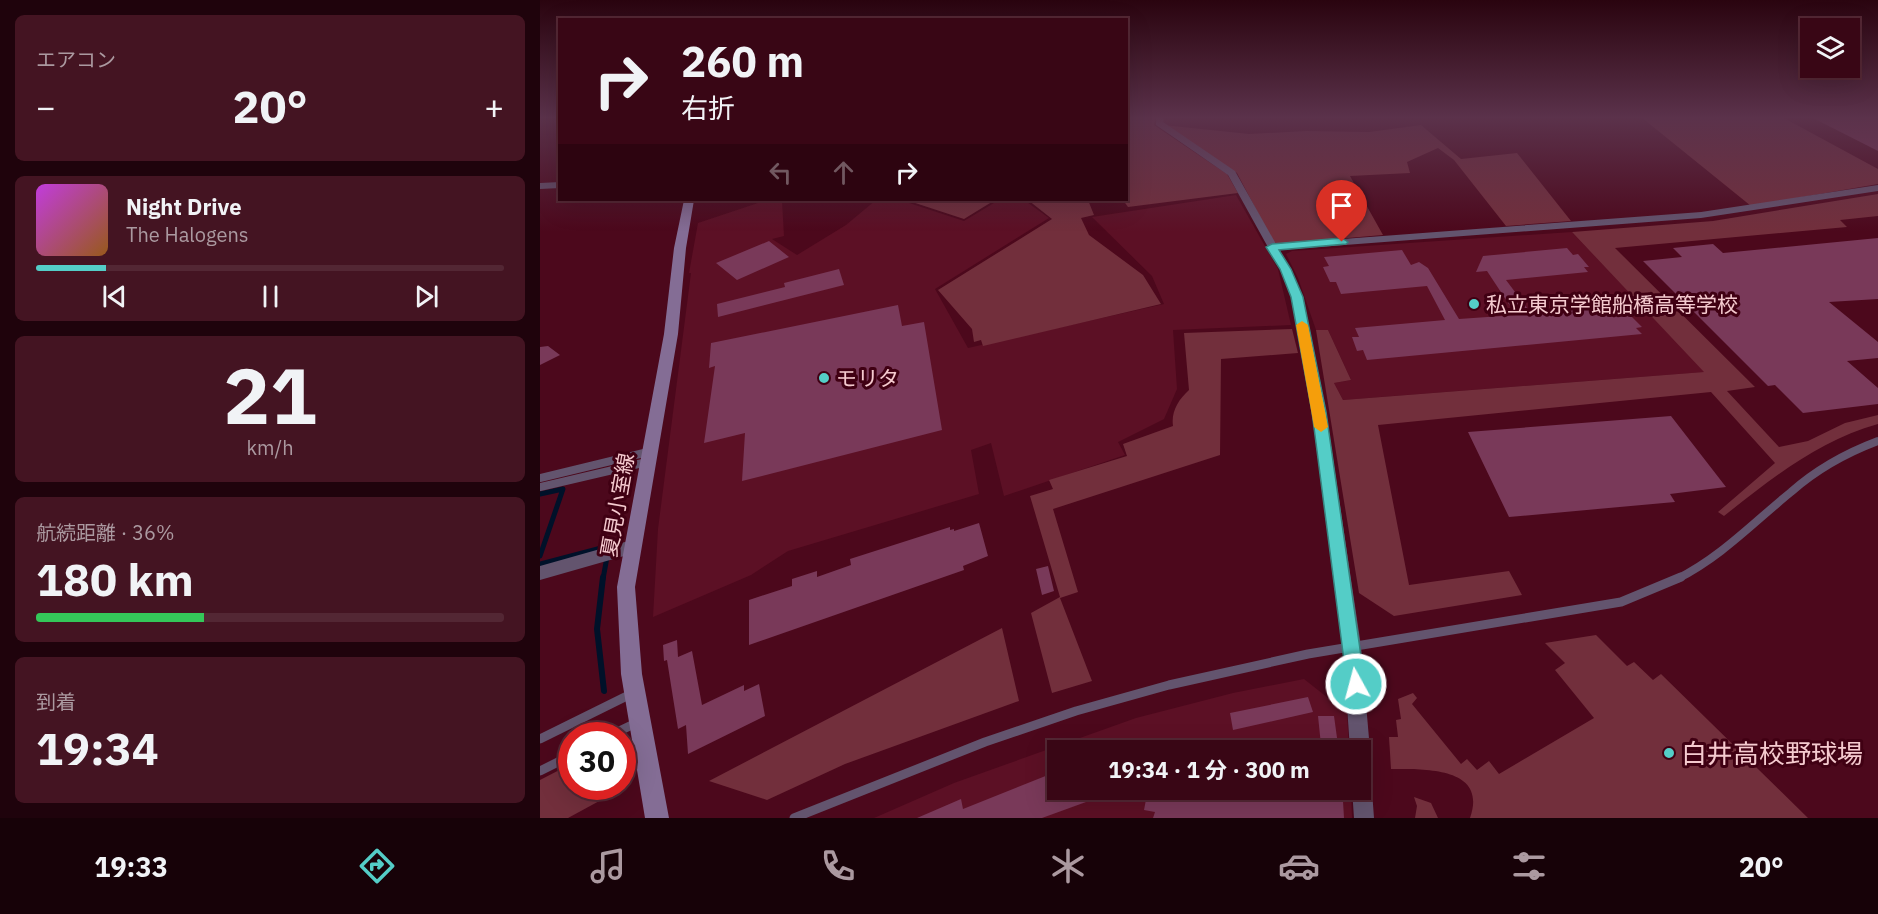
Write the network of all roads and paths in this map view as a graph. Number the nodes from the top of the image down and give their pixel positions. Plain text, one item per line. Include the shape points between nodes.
1 (1205, 155) edge
2 (558, 185) edge
3 (540, 186) edge
4 (1878, 188) edge
5 (689, 201) edge
6 (1272, 247) junction
7 (1878, 441) edge
8 (648, 457) junction
9 (540, 478) edge
10 (540, 487) edge
11 (632, 547) junction
12 (540, 573) edge
13 (1352, 646) junction
14 (635, 692) junction
15 (638, 722) joint
16 (540, 739) edge
17 (1359, 740) edge
18 (558, 762) edge
19 (540, 771) edge
20 (1363, 800) edge
21 (657, 818) edge
22 (794, 818) edge
23 (1364, 818) edge

1 - 6 street via 1232,173
2 - 3 street
4 - 6 street via 1701,215
5 - 8 main road, 夏見小室線 via 671,334
6 - 13 street via 1297,297 1319,412
7 - 13 lane via 1817,471 1713,558 1653,591 1582,610
8 - 9 lane
8 - 10 lane
8 - 11 main road, 夏見小室線
11 - 12 street
11 - 14 main road, 夏見小室線 via 626,618
13 - 17 street
13 - 22 lane via 1143,691 942,758
14 - 15 main road, 夏見小室線
14 - 16 lane
15 - 21 main road, 夏見小室線
18 - 19 lane
20 - 23 street

